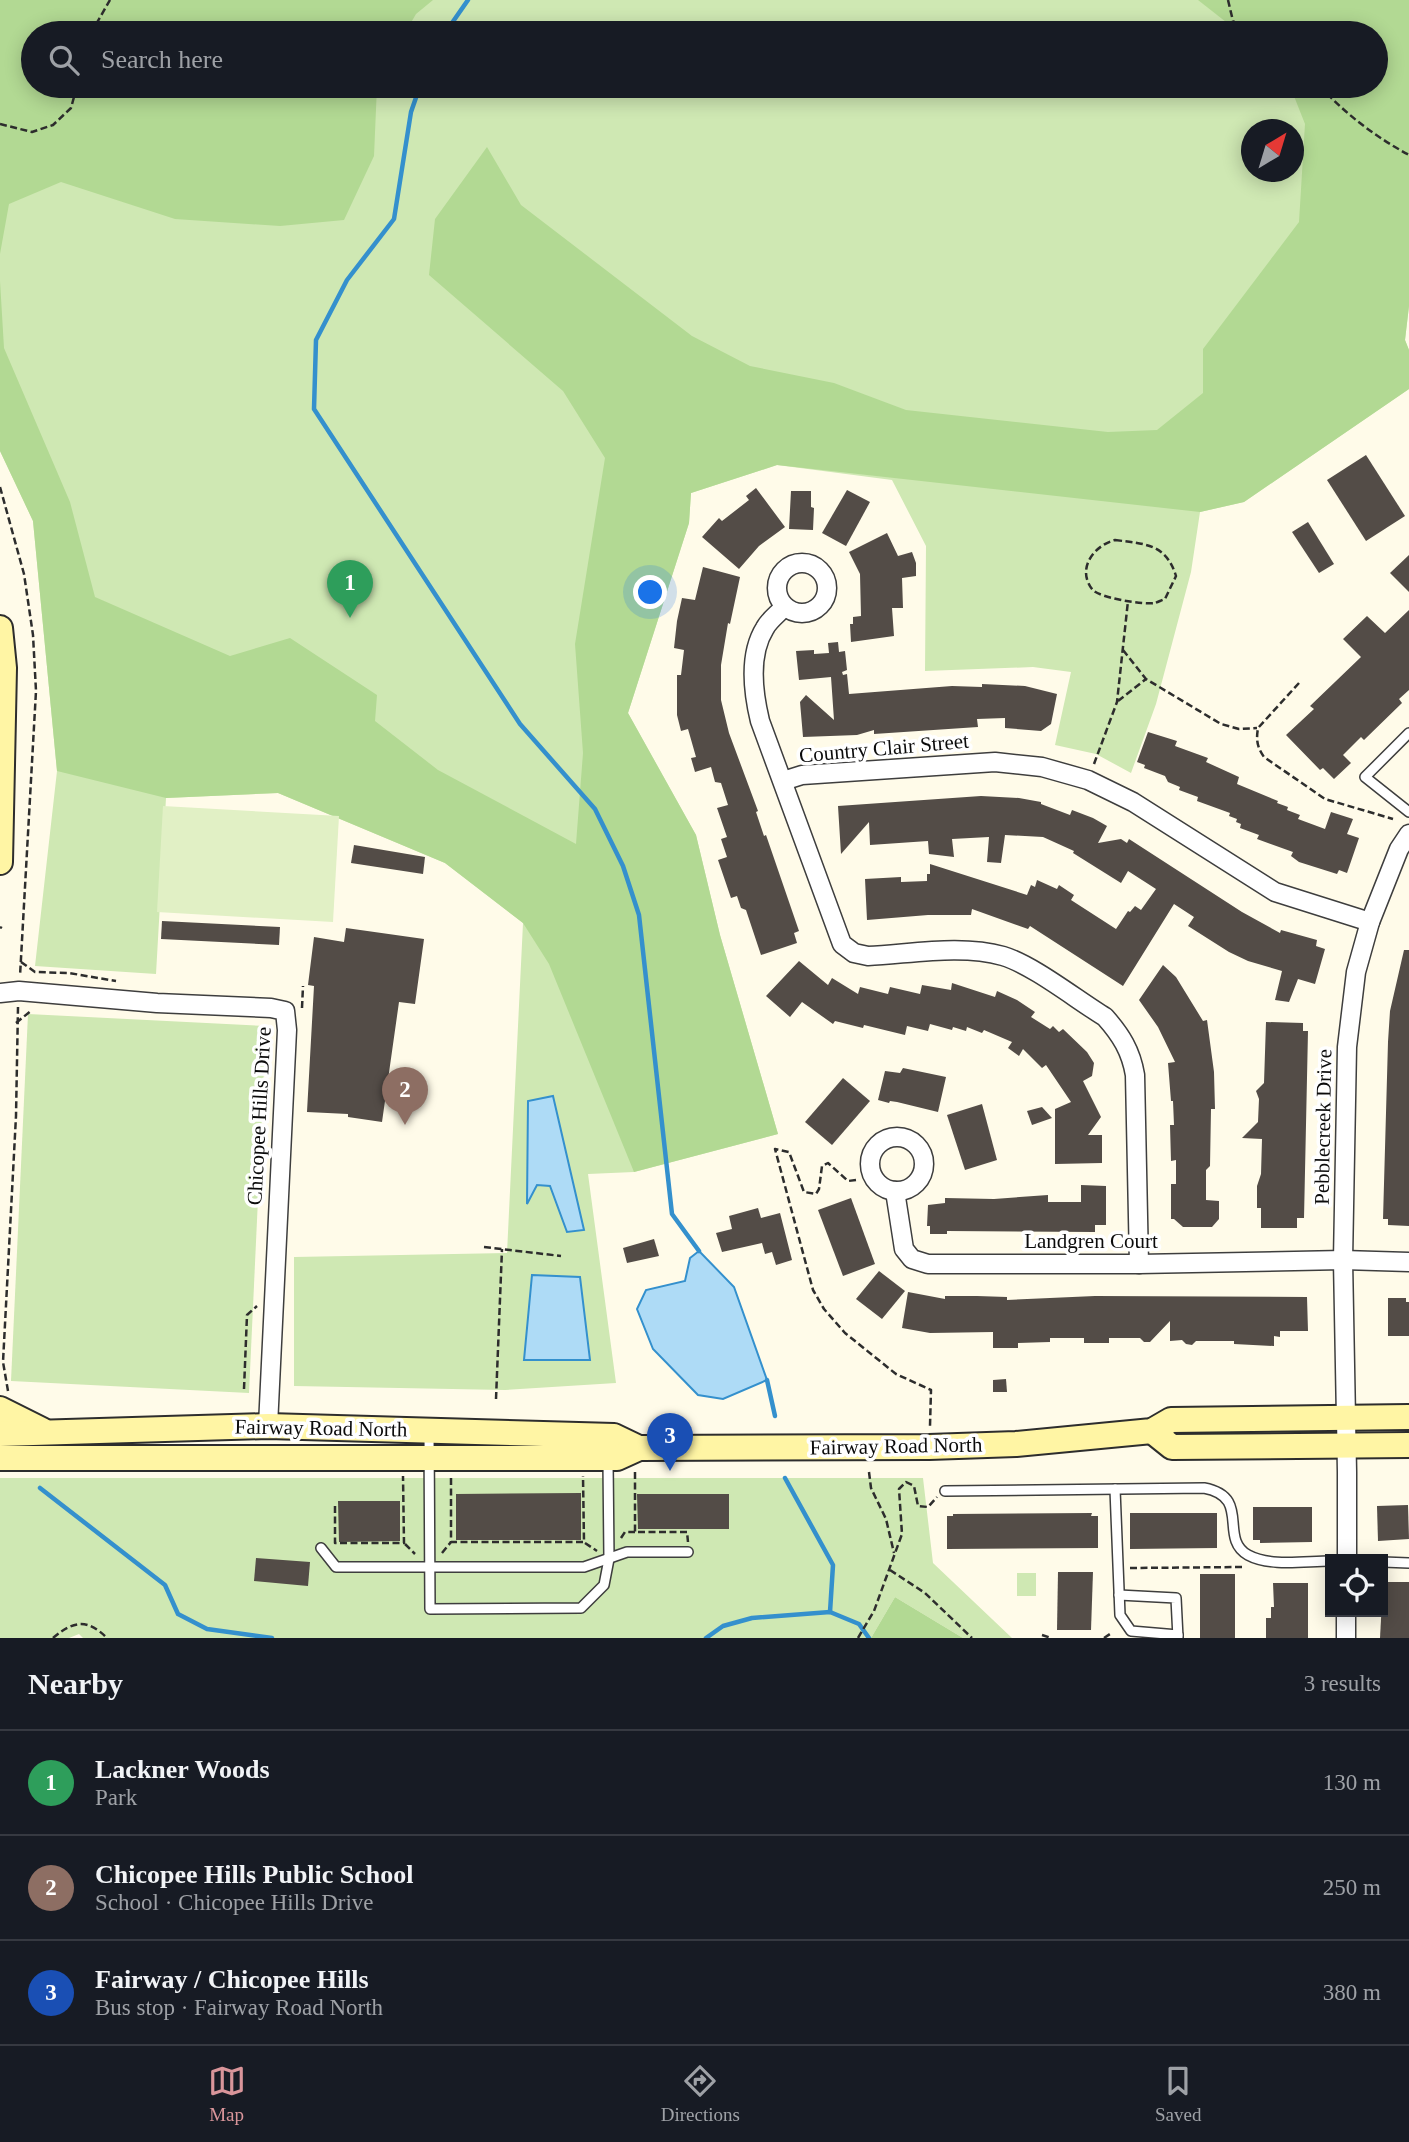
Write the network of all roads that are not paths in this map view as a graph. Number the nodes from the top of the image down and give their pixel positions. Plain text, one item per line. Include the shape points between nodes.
1 (784, 607) dead end
2 (0, 628) edge
3 (1409, 733) edge
4 (783, 781) junction
5 (1409, 812) edge
6 (1409, 834) edge
7 (0, 862) edge
8 (1370, 922) junction
9 (0, 993) edge
10 (895, 1191) dead end
11 (1343, 1261) junction
12 (1409, 1262) edge
13 (1139, 1264) junction
14 (4, 1404) edge
15 (1409, 1417) edge
16 (268, 1426) junction
17 (429, 1429) junction
18 (45, 1432) junction
19 (1346, 1432) junction
20 (0, 1434) edge
21 (1409, 1445) edge
22 (639, 1448) junction
23 (429, 1457) junction
24 (0, 1458) edge
25 (608, 1458) junction
26 (1115, 1489) junction
27 (945, 1491) road end
28 (321, 1548) dead end
29 (688, 1552) dead end
30 (1347, 1554) edge
31 (609, 1559) junction
32 (1325, 1561) edge
33 (1388, 1562) edge
34 (1409, 1563) edge
35 (430, 1567) junction
36 (1119, 1595) junction
37 (1346, 1617) edge
38 (1178, 1637) edge
39 (1346, 1638) edge

1 - 4 street via 765,628 754,661 757,709
2 - 7 main road via 4,668
3 - 5 lane via 1365,777
4 - 8 street, Country Clair Street via 802,775 995,762 1042,767 1088,780 1133,802 1275,892
4 - 13 street, Country Clair Street via 842,944 868,956 958,951 1003,956 1105,1017 1122,1038 1135,1075
6 - 8 street, Pebblecreek Drive
8 - 11 street, Pebblecreek Drive via 1356,972 1347,1046
9 - 16 street, Chicopee Hills Drive via 271,1007 285,1012
10 - 13 street, Landgren Court via 904,1249 912,1259 928,1264
11 - 12 street, Landgren Court
11 - 13 street, Landgren Court
11 - 19 street, Pebblecreek Drive
14 - 18 main road
15 - 19 main road, Fairway Road North
16 - 17 main road, Fairway Road North
16 - 18 main road, Fairway Road North
17 - 22 main road, Fairway Road North via 614,1436
17 - 23 lane
18 - 20 main road, Fairway Road North
19 - 21 main road, Fairway Road North
19 - 22 main road, Fairway Road North via 1171,1447 1152,1431 929,1447
19 - 30 street, Pebblecreek Drive
22 - 25 main road, Fairway Road North
23 - 24 main road, Fairway Road North
23 - 25 main road, Fairway Road North
23 - 35 lane
25 - 31 lane
26 - 27 lane
26 - 32 lane via 1213,1489 1230,1502 1237,1543 1244,1553 1266,1561
26 - 36 lane
28 - 35 lane via 336,1567
29 - 31 lane via 627,1552
31 - 35 lane via 584,1567
31 - 35 lane via 604,1585 581,1608 430,1609
33 - 34 lane
36 - 38 lane via 1120,1615 1131,1631
36 - 38 lane via 1176,1598
37 - 39 street

